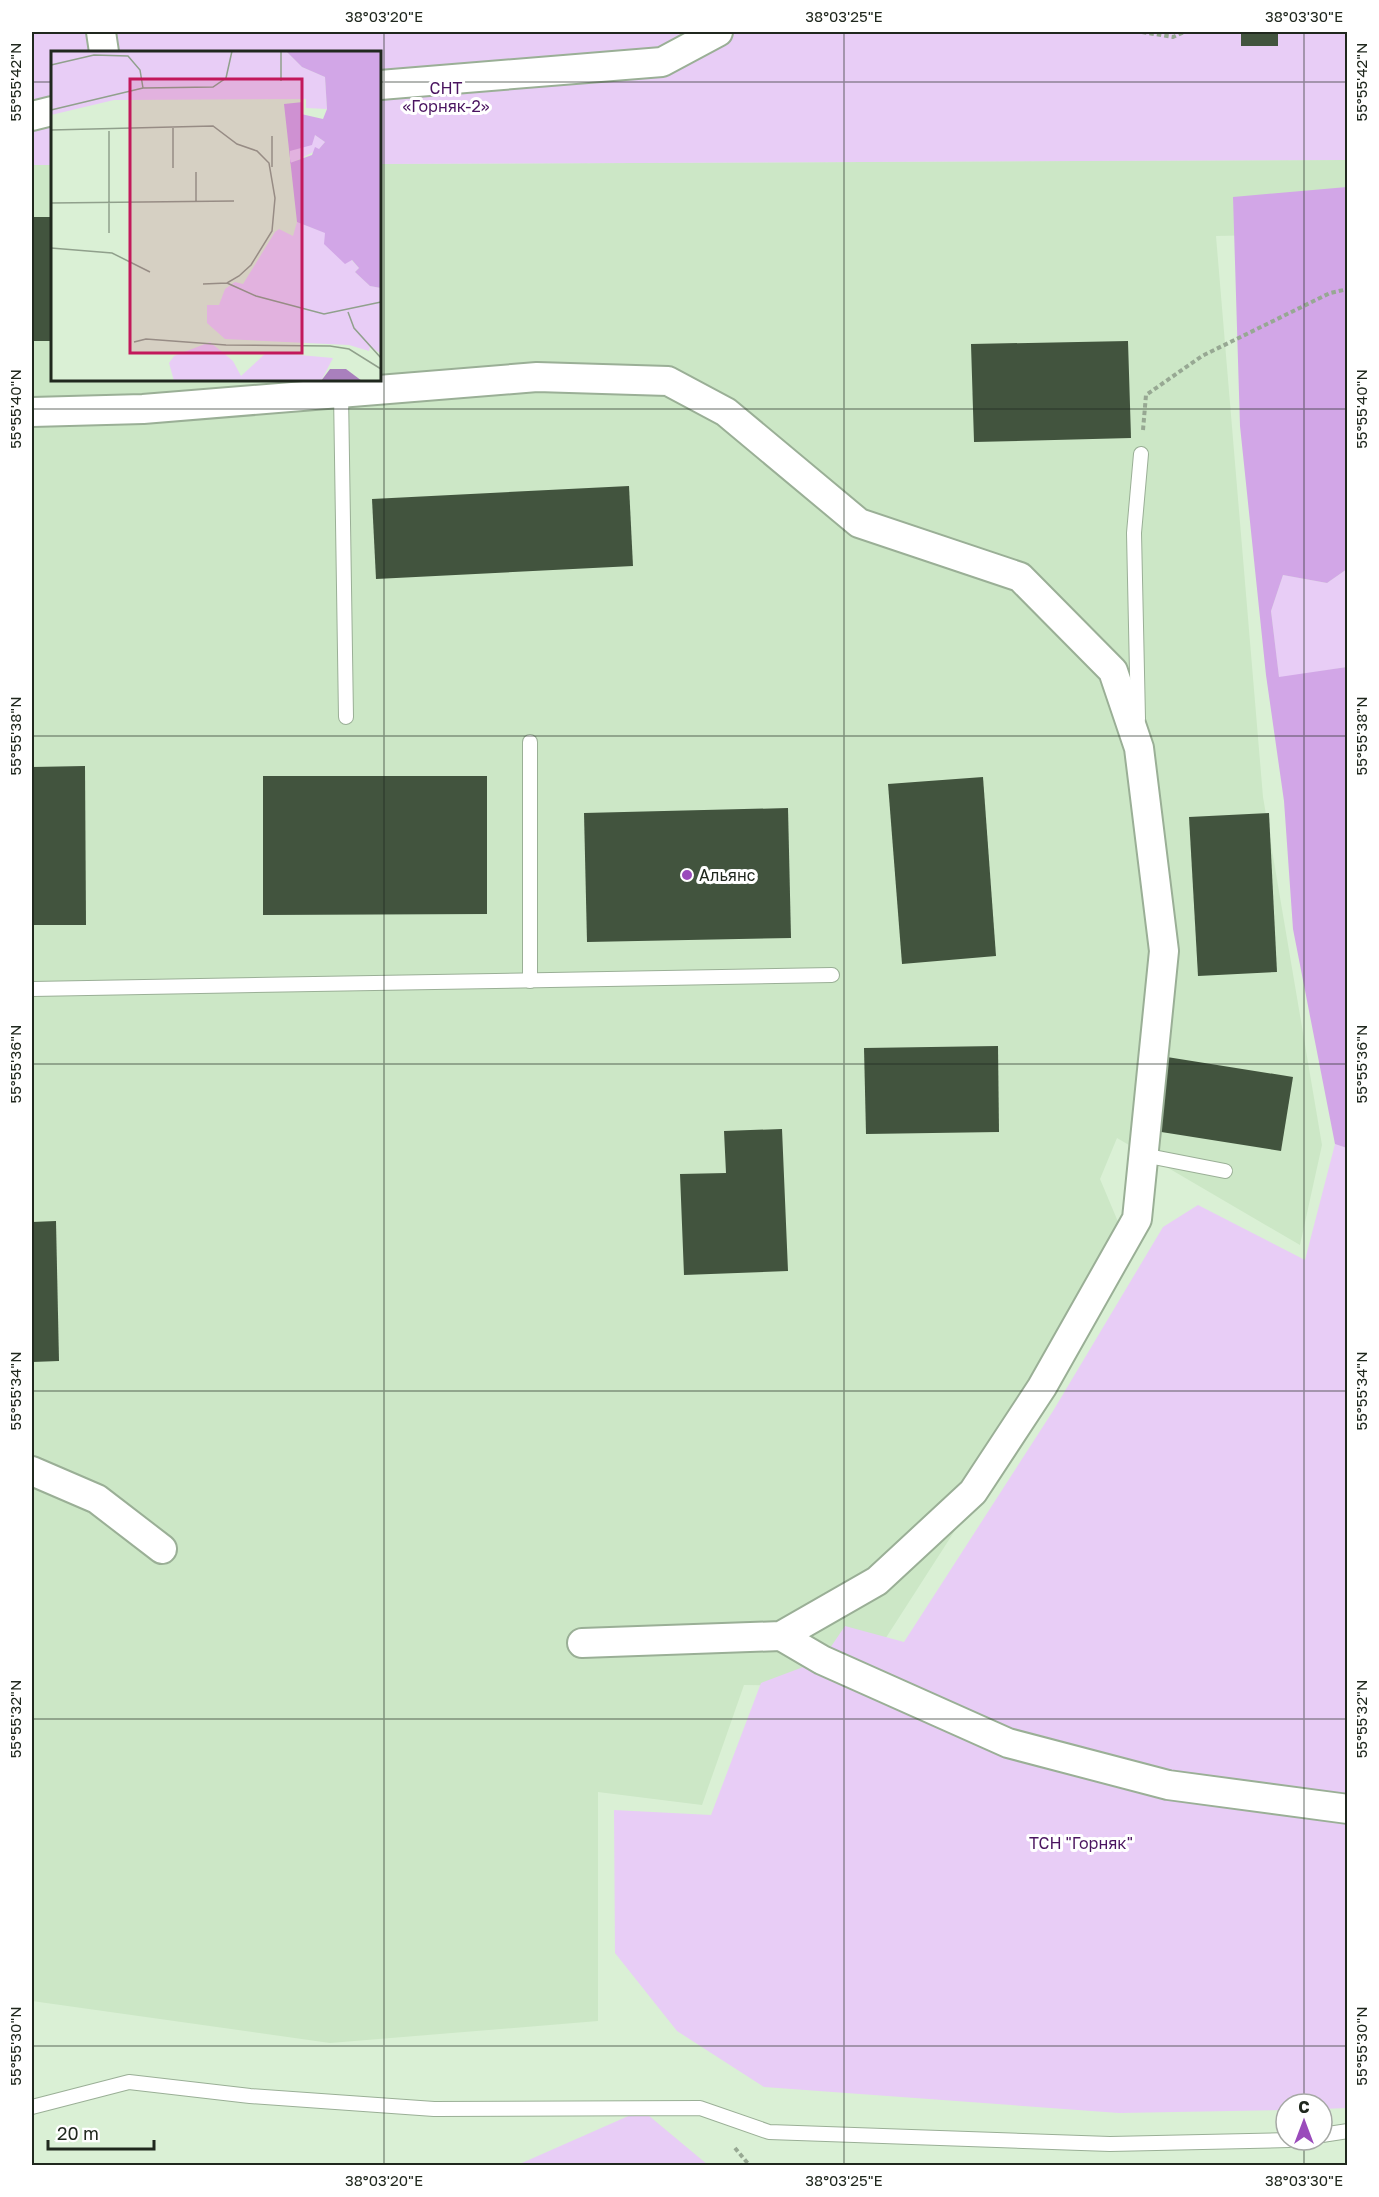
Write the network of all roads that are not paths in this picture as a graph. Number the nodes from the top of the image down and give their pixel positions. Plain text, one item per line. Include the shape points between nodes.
1 (101, 32) edge
2 (718, 32) edge
3 (104, 51) edge
4 (381, 85) edge
5 (51, 111) edge
6 (32, 116) edge
7 (341, 393) junction
8 (32, 412) edge
9 (1141, 454) road end
10 (346, 717) dead end
11 (530, 742) dead end
12 (1139, 748) junction
13 (832, 975) dead end
14 (530, 981) junction
15 (32, 989) edge
16 (1143, 1155) junction
17 (1226, 1171) dead end
18 (32, 1471) edge
19 (162, 1549) dead end
20 (781, 1636) junction
21 (582, 1643) dead end
22 (1347, 1809) edge
23 (32, 2108) edge
24 (1274, 2140) edge

1 - 3 street
2 - 4 street via 662,62
5 - 6 street
7 - 8 street via 143,409
7 - 10 lane
7 - 12 street via 537,377 668,381 726,412 859,523 1020,578 1113,671
9 - 12 lane via 1134,533
11 - 14 lane
12 - 16 street via 1164,951
13 - 14 lane
14 - 15 lane
16 - 17 lane
16 - 20 street via 1137,1219 1042,1387 973,1492 877,1581
18 - 19 street via 97,1499
20 - 21 street
20 - 22 street via 822,1660 1008,1743 1168,1785
23 - 24 lane via 129,2082 250,2096 434,2109 700,2108 769,2132 1110,2144

